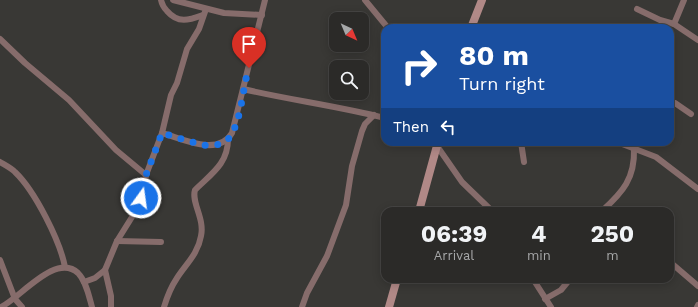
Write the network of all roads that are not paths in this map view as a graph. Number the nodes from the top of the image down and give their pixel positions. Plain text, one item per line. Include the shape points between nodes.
1 (161, 0) edge
2 (173, 0) edge
3 (265, 0) edge
4 (365, 0) edge
5 (482, 0) edge
6 (684, 0) edge
7 (637, 9) dead end
8 (204, 12) junction
9 (262, 15) junction
10 (385, 24) edge
11 (473, 24) edge
12 (674, 24) junction
13 (0, 38) edge
14 (698, 40) edge
15 (243, 89) junction
16 (674, 104) edge
17 (692, 114) dead end
18 (374, 115) junction
19 (381, 117) edge
20 (162, 133) junction
21 (228, 139) junction
22 (436, 146) edge
23 (438, 146) edge
24 (522, 146) edge
25 (630, 146) edge
26 (634, 149) junction
27 (0, 162) edge
28 (524, 162) dead end
29 (146, 175) junction
30 (698, 189) edge
31 (609, 204) junction
32 (420, 207) edge
33 (488, 207) edge
34 (606, 207) edge
35 (610, 207) edge
36 (117, 241) junction
37 (161, 242) dead end
38 (0, 260) edge
39 (674, 265) edge
40 (65, 267) junction
41 (105, 270) junction
42 (84, 282) junction
43 (397, 283) edge
44 (536, 283) edge
45 (567, 283) edge
46 (698, 286) edge
47 (542, 292) junction
48 (552, 294) junction
49 (15, 299) junction
50 (545, 299) junction
51 (1, 307) edge
52 (22, 307) edge
53 (92, 307) edge
54 (111, 307) edge
55 (164, 307) edge
56 (302, 307) edge
57 (389, 307) edge
58 (551, 307) edge

1 - 8 street via 175,19 185,21
2 - 8 street
3 - 9 street
4 - 10 street
5 - 11 street
6 - 12 street
7 - 12 street
8 - 9 street
8 - 20 street via 199,28 187,49 171,95
9 - 15 street
12 - 14 street
13 - 29 street via 69,100 111,146
15 - 18 street
15 - 21 street via 238,115
16 - 17 street
18 - 19 street
18 - 56 street via 362,131 352,166 346,205 327,256
20 - 21 street via 204,145 219,144
20 - 29 street
21 - 55 street via 222,163 195,190 194,199 201,218 202,234 198,250 177,278
22 - 32 street
23 - 33 street via 462,182
24 - 28 street
25 - 26 street
26 - 30 street via 662,160
26 - 31 street via 631,177
27 - 40 street via 15,171 30,193 57,240
29 - 36 street via 137,209
31 - 34 street
31 - 35 street
36 - 37 street
36 - 41 street
38 - 49 street
39 - 46 street
40 - 42 street via 78,273
40 - 49 street via 35,280
41 - 42 street
41 - 54 street via 112,296
42 - 53 street
43 - 57 street
44 - 47 street
45 - 48 street via 561,290
47 - 48 street
47 - 50 street
48 - 50 street
49 - 51 street
49 - 52 street
50 - 58 street

